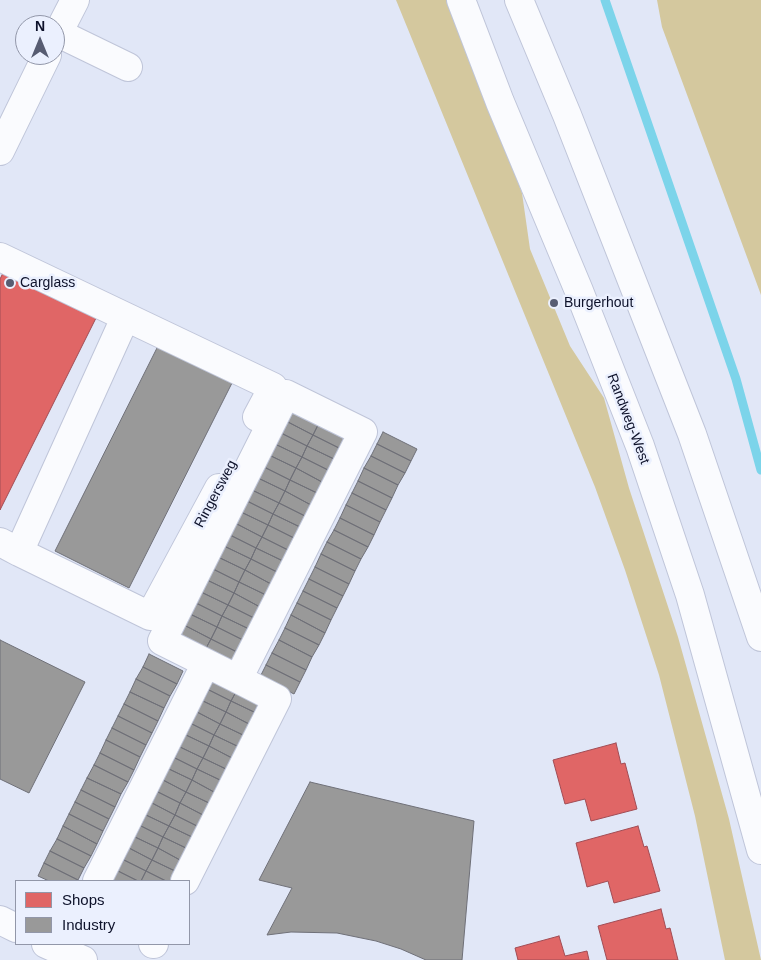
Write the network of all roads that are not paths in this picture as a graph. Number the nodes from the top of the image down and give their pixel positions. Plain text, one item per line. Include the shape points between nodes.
1 (74, 0) edge
2 (461, 0) edge
3 (519, 0) edge
4 (65, 19) edge
5 (65, 46) edge
6 (43, 65) edge
7 (128, 67) dead end
8 (0, 151) edge
9 (0, 257) edge
10 (125, 318) junction
11 (9, 547) edge
12 (761, 637) edge
13 (206, 663) junction
14 (238, 679) junction
15 (761, 850) edge
16 (98, 880) edge
17 (186, 880) edge
18 (0, 920) edge
19 (15, 928) edge

1 - 4 main road
2 - 15 main road, Randweg-West via 640,446 690,595
3 - 12 main road via 692,434
5 - 7 main road
6 - 8 main road
9 - 10 main road, Ringersweg
10 - 11 main road, Ringersweg
10 - 11 main road, Ringersweg via 273,387 150,616
13 - 14 main road
13 - 14 main road via 162,641 286,394 363,432
13 - 16 main road
14 - 17 main road via 277,699
18 - 19 main road

